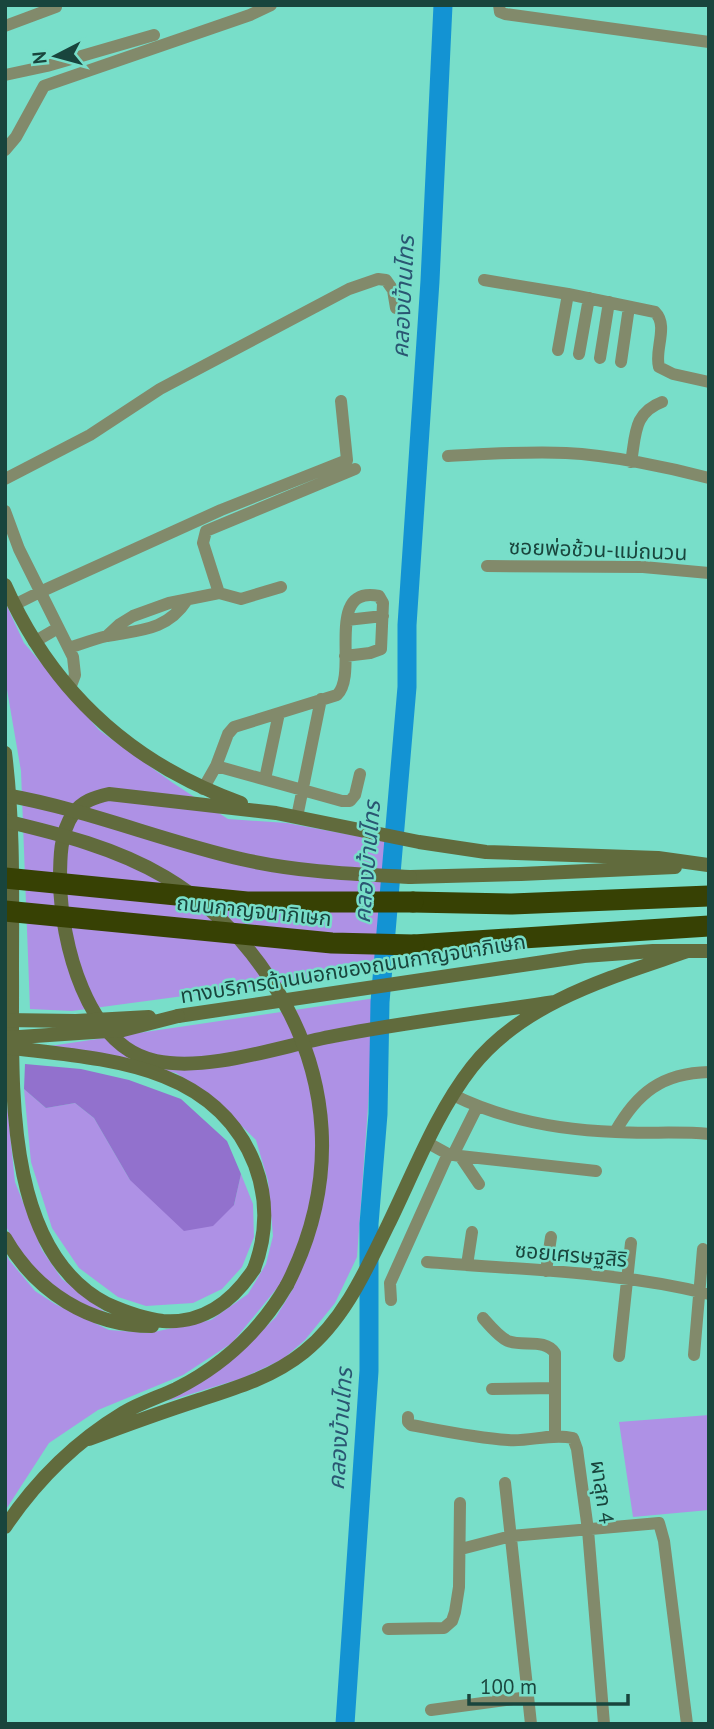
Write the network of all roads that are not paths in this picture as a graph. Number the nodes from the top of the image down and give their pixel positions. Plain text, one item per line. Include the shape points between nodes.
1 (271, 5) edge
2 (499, 5) edge
3 (56, 7) dead end
4 (5, 26) edge
5 (154, 35) dead end
6 (709, 42) edge
7 (5, 75) edge
8 (5, 150) edge
9 (484, 280) dead end
10 (568, 294) junction
11 (589, 298) junction
12 (609, 302) junction
13 (629, 307) junction
14 (396, 308) dead end
15 (558, 350) dead end
16 (579, 354) dead end
17 (600, 358) dead end
18 (621, 362) dead end
19 (709, 382) edge
20 (341, 401) dead end
21 (662, 402) dead end
22 (448, 456) dead end
23 (631, 462) junction
24 (355, 470) dead end
25 (709, 478) edge
26 (5, 479) edge
27 (5, 511) edge
28 (487, 566) dead end
29 (709, 573) edge
30 (5, 584) edge
31 (281, 587) dead end
32 (40, 592) junction
33 (219, 593) junction
34 (14, 606) junction
35 (383, 616) junction
36 (347, 620) junction
37 (58, 628) junction
38 (34, 642) junction
39 (69, 648) junction
40 (345, 656) junction
41 (70, 688) junction
42 (321, 699) junction
43 (279, 713) junction
44 (5, 753) edge
45 (216, 766) junction
46 (360, 774) dead end
47 (265, 779) junction
48 (203, 789) junction
49 (302, 791) junction
50 (5, 795) edge
51 (276, 813) junction
52 (297, 817) junction
53 (5, 821) edge
54 (709, 865) edge
55 (5, 878) edge
56 (709, 897) edge
57 (5, 911) edge
58 (709, 926) edge
59 (688, 951) junction
60 (709, 951) edge
61 (555, 1002) junction
62 (178, 1016) junction
63 (5, 1020) edge
64 (5, 1038) edge
65 (5, 1047) edge
66 (709, 1072) edge
67 (453, 1096) junction
68 (477, 1107) junction
69 (615, 1132) junction
70 (709, 1134) edge
71 (428, 1143) junction
72 (454, 1155) junction
73 (596, 1171) dead end
74 (479, 1184) dead end
75 (472, 1233) dead end
76 (551, 1237) dead end
77 (5, 1238) edge
78 (631, 1242) dead end
79 (703, 1249) dead end
80 (427, 1262) dead end
81 (467, 1265) junction
82 (547, 1271) junction
83 (626, 1279) junction
84 (704, 1293) edge
85 (391, 1300) dead end
86 (484, 1318) dead end
87 (187, 1320) junction
88 (619, 1356) dead end
89 (694, 1356) dead end
90 (555, 1388) junction
91 (492, 1389) dead end
92 (408, 1417) dead end
93 (555, 1437) junction
94 (89, 1439) junction
95 (505, 1483) dead end
96 (460, 1503) dead end
97 (5, 1527) edge
98 (587, 1530) junction
99 (511, 1536) junction
100 (461, 1549) junction
101 (388, 1629) dead end
102 (528, 1697) junction
103 (431, 1710) dead end
104 (531, 1724) edge
105 (604, 1724) edge
106 (687, 1724) edge

1 - 8 street via 44,86
2 - 6 street via 505,14
3 - 4 street
5 - 7 street
9 - 10 street
10 - 11 street
10 - 15 street
11 - 12 street
11 - 16 street
12 - 13 street
12 - 17 street
13 - 18 street
13 - 19 street via 655,312 661,319 659,367
14 - 26 street via 386,280 349,289 160,389 90,435
20 - 32 street via 347,460 221,510
21 - 23 street via 651,406 639,420
22 - 23 street via 567,453
23 - 25 street
24 - 33 street via 206,531 203,543
27 - 32 street
28 - 29 street, ซอยพ่อช้วน-แม่ถนวน via 643,567
30 - 34 main road
31 - 33 street via 241,598
32 - 34 street
32 - 37 street
33 - 39 street via 159,606 133,616 107,636
34 - 38 main road
35 - 36 street
35 - 36 street via 381,598 373,595 352,601
35 - 40 street via 381,649
36 - 40 street
37 - 38 street
37 - 39 street
38 - 41 main road
39 - 41 street via 75,668
40 - 42 street via 342,690
41 - 48 main road via 116,734
42 - 43 street
42 - 49 street
43 - 45 street via 234,727
43 - 47 street
44 - 87 main road via 11,844 12,1088 32,1208 55,1257 72,1279 98,1299 143,1318
45 - 47 street
45 - 48 street
46 - 49 street via 350,801
47 - 49 street
48 - 51 main road
49 - 52 street
50 - 54 main road, bridge via 63,807 244,860 313,871 410,877
51 - 52 main road
51 - 61 main road via 109,794 80,805 66,826 60,901 78,978 90,1005 130,1051 174,1064 211,1062 350,1033
52 - 54 main road via 486,852
53 - 94 main road, bridge via 112,852 166,877 222,920 274,986 297,1026 312,1064 322,1125 321,1175 313,1222 287,1285 258,1326 228,1357 194,1380 124,1412
55 - 56 highway, ถนนกาญจนาภิเษก, bridge via 247,902 512,904
57 - 58 highway, ถนนกาญจนาภิเษก, bridge via 332,943 414,945
59 - 60 main road, ทางบริการด้านนอกของถนนกาญจนาภิเษก
59 - 61 main road
59 - 62 main road, ทางบริการด้านนอกของถนนกาญจนาภิเษก via 584,956
61 - 67 main road via 489,1048
62 - 63 main road, bridge
62 - 64 main road, ทางบริการด้านนอกของถนนกาญจนาภิเษก, bridge via 123,1030
65 - 87 main road, bridge via 88,1056 173,1080 208,1101 240,1135 262,1191 265,1216 254,1269 225,1303
66 - 69 street via 651,1087 626,1112
67 - 68 street
67 - 71 main road
68 - 69 street via 521,1120
68 - 72 street
69 - 70 street
71 - 72 street
71 - 94 main road via 345,1306 305,1351 267,1375
72 - 73 street
72 - 74 street
72 - 85 street via 390,1283
75 - 81 street
76 - 82 street
77 - 87 main road via 43,1285 87,1313 140,1326
78 - 83 street
79 - 84 street
80 - 81 street, ซอยเศรษฐสิริ
81 - 82 street, ซอยเศรษฐสิริ
82 - 83 street, ซอยเศรษฐสิริ
83 - 84 street, ซอยเศรษฐสิริ
83 - 88 street
84 - 89 street
86 - 90 street via 508,1341 551,1347
90 - 91 street
90 - 93 street
92 - 93 street via 411,1425 475,1436 509,1440
93 - 98 street, ผาสุก 4 via 573,1438 576,1443
94 - 97 main road via 46,1474
95 - 99 street
96 - 100 street
98 - 99 street
98 - 105 street, ผาสุก 4
98 - 106 street via 659,1523
99 - 100 street
99 - 102 street
100 - 101 street via 452,1621 444,1628
102 - 103 street
102 - 104 street

